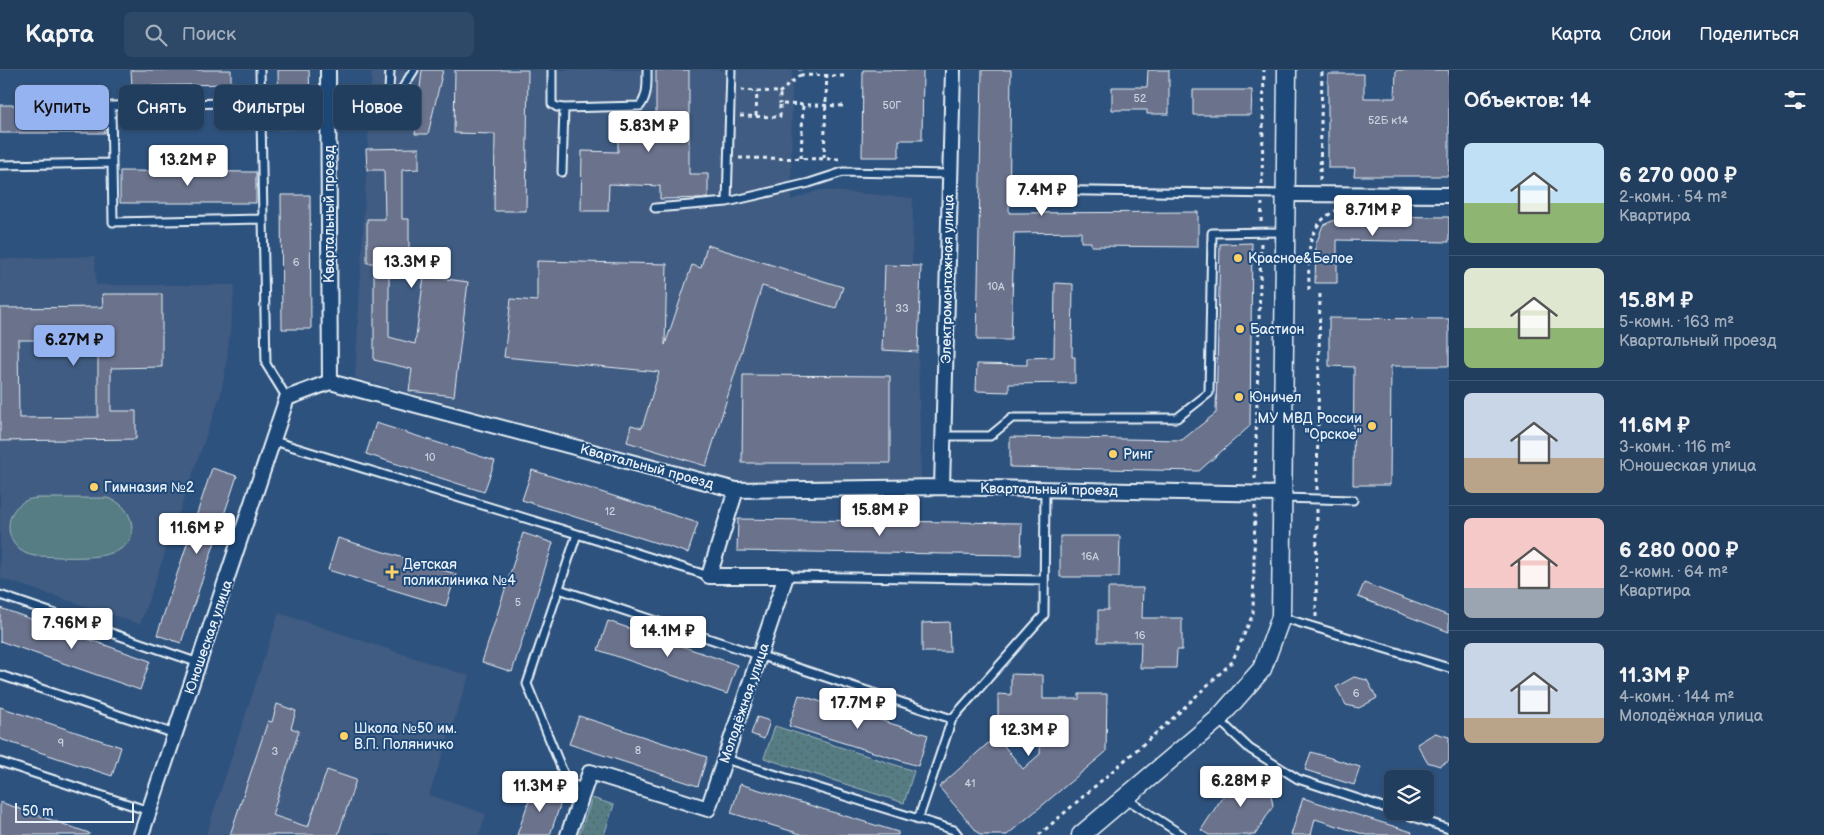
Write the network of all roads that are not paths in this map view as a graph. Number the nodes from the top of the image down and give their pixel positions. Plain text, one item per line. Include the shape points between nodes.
1 (260, 70) edge
2 (328, 70) edge
3 (390, 70) edge
4 (414, 70) edge
5 (552, 70) edge
6 (647, 70) edge
7 (731, 70) edge
8 (953, 70) edge
9 (1287, 70) edge
10 (260, 85) edge
11 (214, 103) edge
12 (564, 108) junction
13 (261, 130) edge
14 (112, 163) junction
15 (0, 165) edge
16 (562, 172) dead end
17 (950, 174) junction
18 (1029, 190) dead end
19 (1286, 194) junction
20 (1449, 195) edge
21 (727, 202) junction
22 (655, 208) dead end
23 (263, 219) junction
24 (1286, 232) junction
25 (330, 382) junction
26 (287, 398) junction
27 (943, 436) junction
28 (274, 441) junction
29 (942, 487) junction
30 (1046, 489) junction
31 (736, 490) junction
32 (1283, 496) junction
33 (1353, 500) dead end
34 (577, 534) junction
35 (709, 576) junction
36 (786, 576) junction
37 (1044, 580) junction
38 (559, 589) junction
39 (0, 595) edge
40 (1281, 617) junction
41 (760, 656) junction
42 (199, 663) junction
43 (1449, 668) edge
44 (0, 675) edge
45 (952, 719) junction
46 (1218, 719) junction
47 (175, 734) junction
48 (725, 759) junction
49 (0, 762) edge
50 (584, 789) junction
51 (1125, 798) junction
52 (1384, 808) edge
53 (149, 812) junction
54 (918, 820) junction
55 (1422, 820) edge
56 (1449, 829) edge
57 (141, 835) edge
58 (568, 835) edge
59 (958, 835) edge
60 (1081, 835) edge
61 (1182, 835) edge

1 - 10 lane
2 - 25 street, Квартальный проезд
3 - 4 lane via 388,112
5 - 12 lane via 552,104
6 - 12 lane via 647,90 640,106
7 - 21 lane
8 - 17 street, Электромонтажная улица
9 - 19 street
11 - 14 lane via 111,106
12 - 16 lane
13 - 23 lane
14 - 15 lane
14 - 23 lane via 113,222
17 - 21 lane via 843,172
17 - 27 street, Электромонтажная улица
18 - 19 lane
19 - 20 street
19 - 24 street
21 - 22 lane
23 - 26 lane via 266,364
24 - 27 lane via 1212,233 1209,393 1177,418 1012,418 990,436
24 - 32 street
25 - 26 street
25 - 31 street, Квартальный проезд
26 - 28 street, Юношеская улица
27 - 29 street, Электромонтажная улица
28 - 34 lane
28 - 42 street, Юношеская улица
29 - 30 street, Квартальный проезд
29 - 31 street, Квартальный проезд
30 - 32 street, Квартальный проезд
30 - 37 lane
31 - 35 street
32 - 33 lane
32 - 40 street
34 - 35 lane
34 - 38 lane
35 - 36 street
36 - 37 lane
36 - 41 street, Молодёжная улица
37 - 45 lane via 1044,616
38 - 41 lane
38 - 50 lane via 527,684 567,782
39 - 42 lane
40 - 43 lane
40 - 46 street via 1262,669
41 - 45 lane
41 - 48 street, Молодёжная улица
42 - 47 street, Юношеская улица
44 - 47 lane
45 - 54 lane
46 - 51 street
46 - 52 lane via 1250,749 1298,779
47 - 53 street, Юношеская улица
48 - 50 street, Молодёжная улица via 708,809 590,772
48 - 54 lane
49 - 53 lane
50 - 58 street, Молодёжная улица
51 - 60 street
51 - 61 lane
53 - 57 street, Юношеская улица
54 - 59 lane via 954,830
55 - 56 lane

